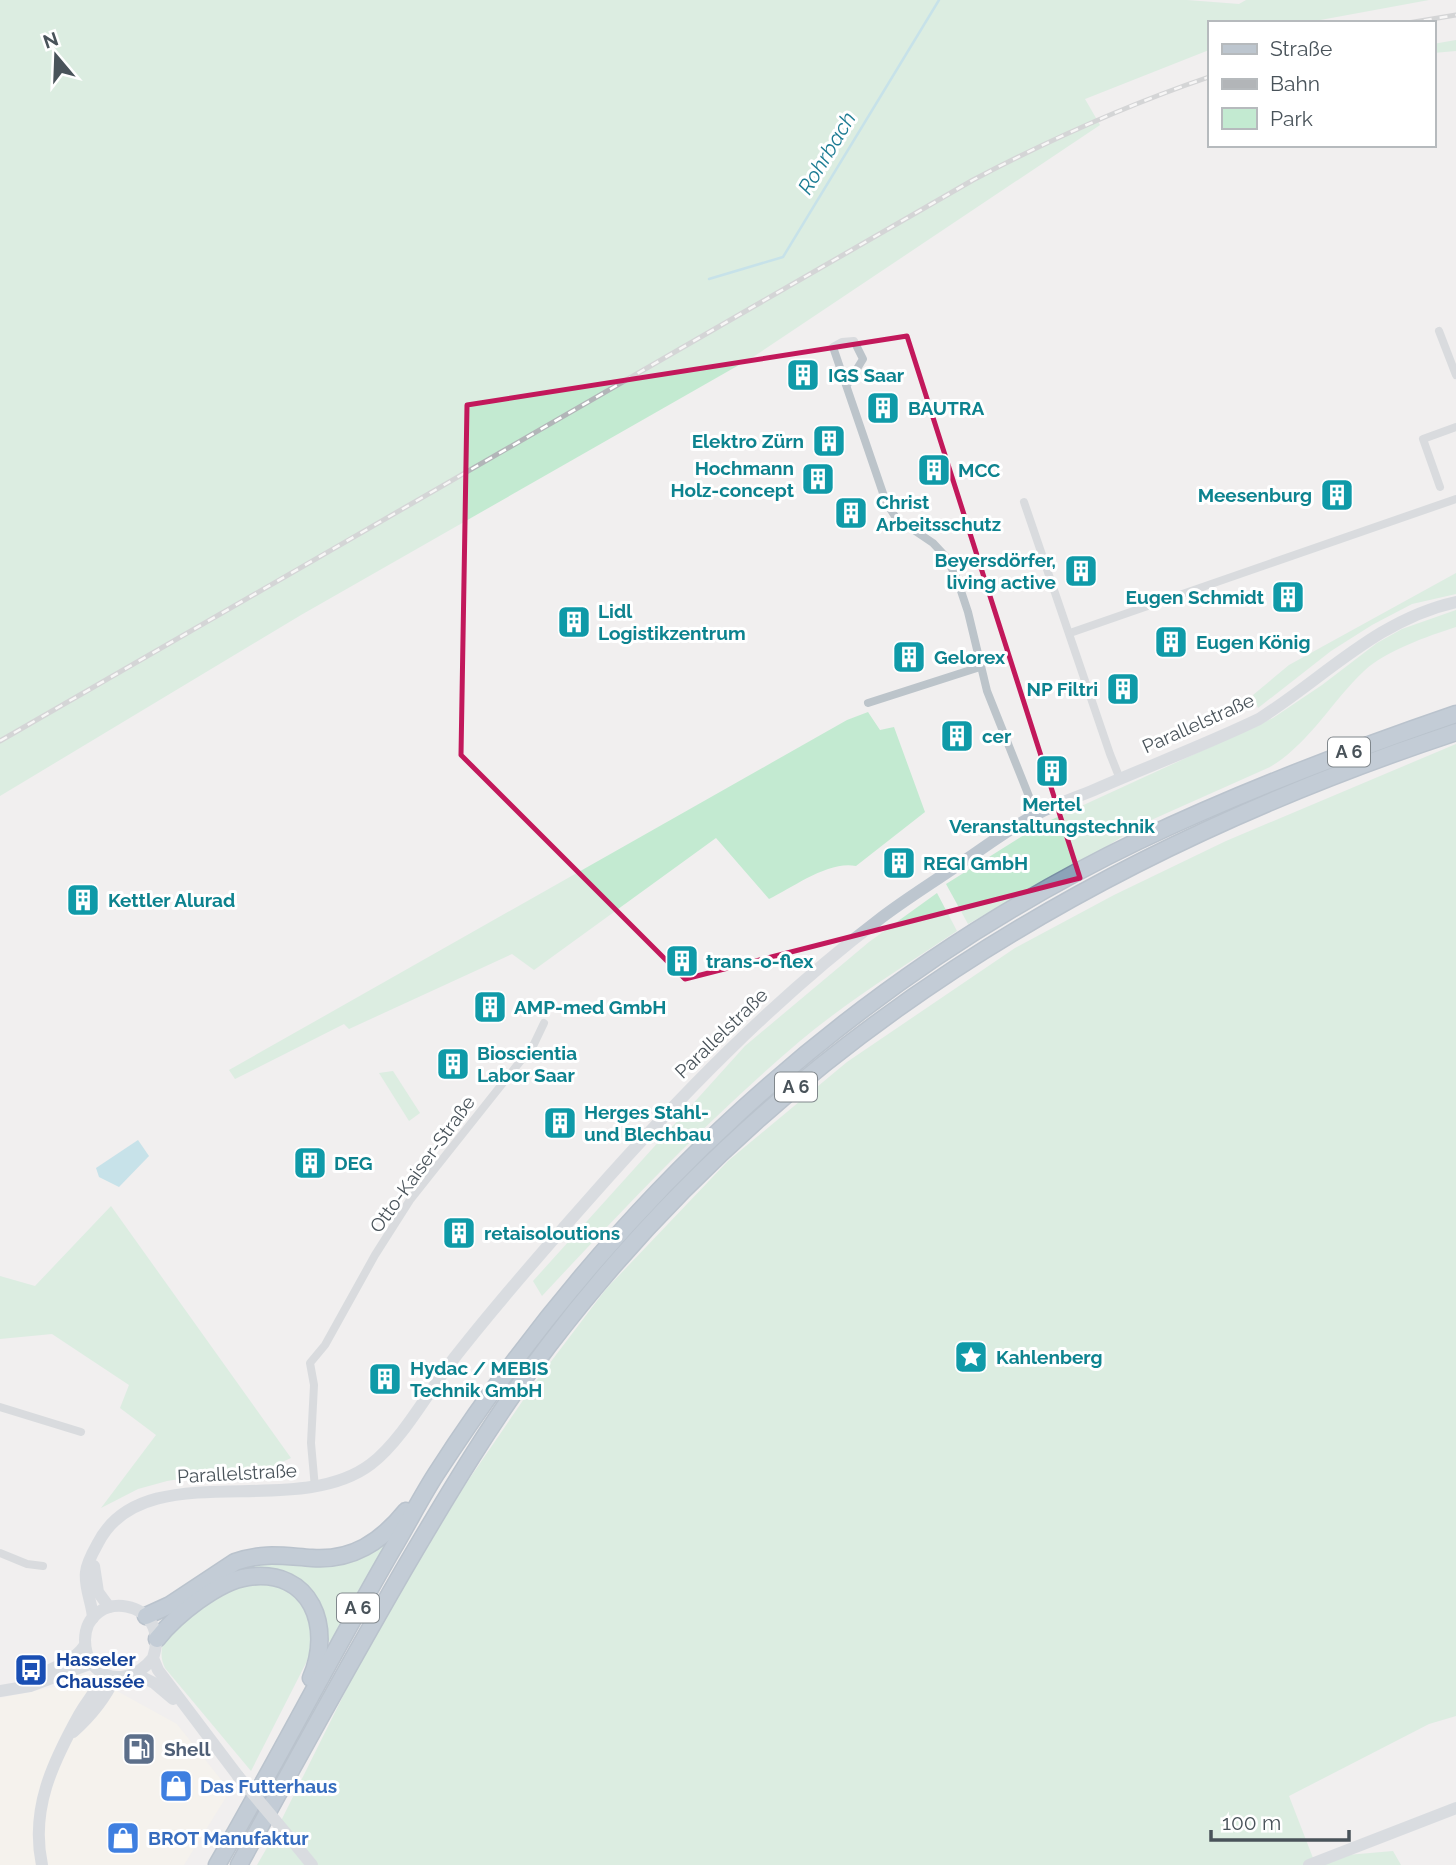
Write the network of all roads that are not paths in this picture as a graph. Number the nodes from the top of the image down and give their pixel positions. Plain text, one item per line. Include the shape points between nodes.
1 (1439, 331) dead end
2 (1456, 375) edge
3 (847, 385) junction
4 (1456, 427) edge
5 (1440, 487) dead end
6 (1456, 499) edge
7 (1024, 502) dead end
8 (1456, 602) edge
9 (1070, 633) junction
10 (980, 667) junction
11 (868, 703) dead end
12 (1456, 714) edge
13 (1456, 732) edge
14 (1120, 779) junction
15 (1036, 814) junction
16 (544, 1023) dead end
17 (0, 1407) edge
18 (81, 1432) dead end
19 (434, 1477) junction
20 (316, 1488) junction
21 (96, 1546) junction
22 (0, 1553) edge
23 (43, 1566) dead end
24 (108, 1607) junction
25 (146, 1616) junction
26 (93, 1618) junction
27 (157, 1639) junction
28 (85, 1645) junction
29 (153, 1658) junction
30 (92, 1663) junction
31 (136, 1674) junction
32 (109, 1675) junction
33 (5, 1690) edge
34 (198, 1725) junction
35 (284, 1742) junction
36 (1456, 1808) edge
37 (42, 1865) edge
38 (217, 1865) edge
39 (239, 1865) edge
40 (312, 1865) edge
41 (1309, 1865) edge

1 - 2 street
3 - 3 street via 833,347 855,341 863,359
3 - 10 street via 886,502 897,518 946,557 957,579
4 - 5 street via 1423,439
6 - 9 street
7 - 9 street
8 - 14 street, Parallelstraße via 1368,639 1259,719
9 - 14 street
10 - 11 street
10 - 15 street
12 - 19 highway, A 6 via 1326,760 1136,842 992,922 851,1018 755,1096 629,1220 536,1332
13 - 39 highway, A 6 via 1253,809 1060,903 860,1034 711,1163 597,1285 509,1401 379,1612
14 - 15 street, Parallelstraße
15 - 20 street, Parallelstraße via 882,918 734,1045 589,1199 451,1363 383,1453 341,1481
16 - 20 street, Otto-Kaiser-Straße via 534,1044 410,1200 310,1363
17 - 18 street
19 - 25 highway via 398,1521 367,1547 331,1559 274,1554 247,1558
19 - 35 highway, A 6
20 - 21 street, Parallelstraße via 202,1491 156,1499 118,1519
21 - 24 street via 94,1578
21 - 26 street, Parallelstraße via 86,1570
22 - 23 street
24 - 25 street via 128,1606
24 - 26 street
25 - 27 street
26 - 28 street
27 - 29 street
27 - 35 highway via 171,1622 232,1581 266,1576 299,1589 316,1611 321,1643 317,1666
28 - 30 street
28 - 33 street via 67,1661
29 - 31 street
29 - 34 street
30 - 32 street
30 - 33 street
31 - 32 street
31 - 34 street via 154,1683
32 - 37 street via 80,1712 44,1787 38,1834
34 - 40 street, bridge
35 - 38 highway, A 6
36 - 41 street

